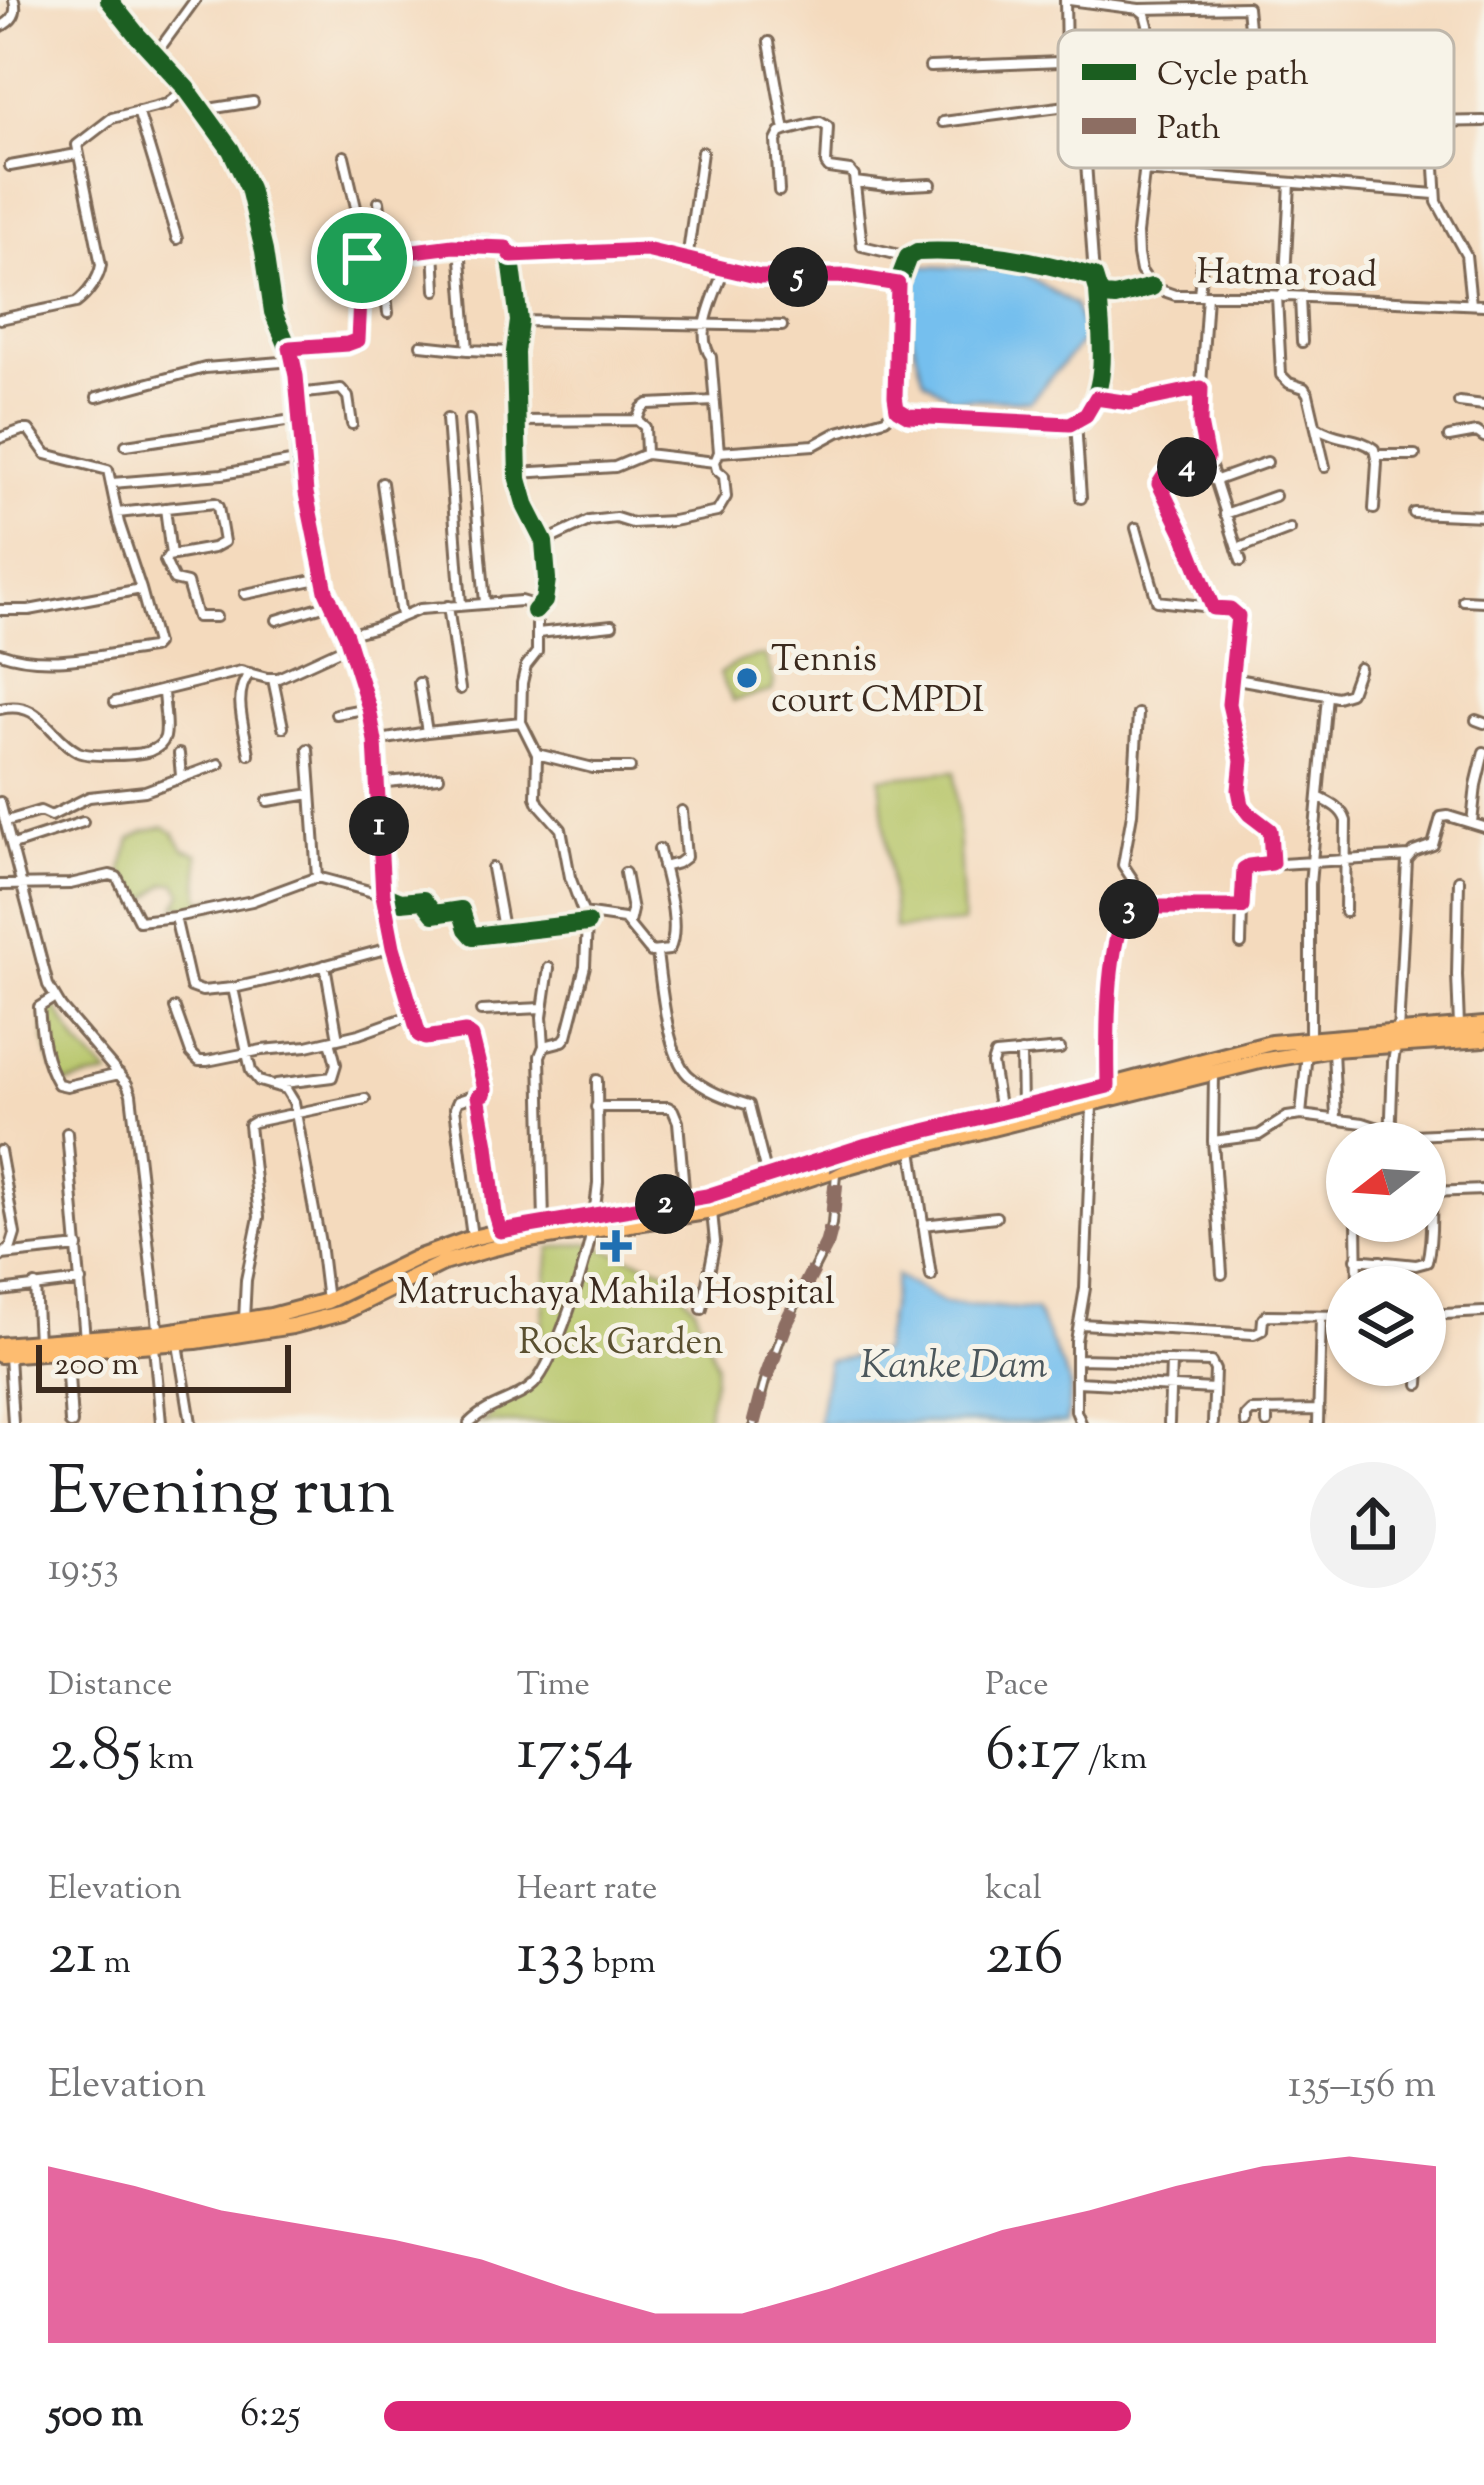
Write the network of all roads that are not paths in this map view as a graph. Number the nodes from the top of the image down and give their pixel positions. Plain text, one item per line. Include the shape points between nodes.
1 (14, 0) edge
2 (109, 0) edge
3 (195, 0) edge
4 (1067, 0) edge
5 (1170, 3) edge
6 (1237, 3) edge
7 (1142, 11) junction
8 (0, 27) edge
9 (1066, 30) edge
10 (1146, 30) edge
11 (1251, 30) edge
12 (769, 42) dead end
13 (155, 55) junction
14 (1058, 62) edge
15 (930, 68) dead end
16 (186, 88) junction
17 (253, 102) dead end
18 (1058, 107) edge
19 (202, 110) junction
20 (138, 111) junction
21 (943, 122) dead end
22 (785, 131) junction
23 (702, 152) dead end
24 (77, 154) junction
25 (344, 156) dead end
26 (10, 166) dead end
27 (1086, 168) edge
28 (1144, 168) edge
29 (1434, 168) edge
30 (1144, 171) junction
31 (855, 182) junction
32 (1290, 182) junction
33 (931, 184) dead end
34 (779, 191) dead end
35 (1435, 194) junction
36 (380, 202) dead end
37 (177, 238) dead end
38 (460, 246) junction
39 (434, 249) junction
40 (366, 250) junction
41 (383, 250) junction
42 (512, 256) junction
43 (908, 257) junction
44 (687, 260) junction
45 (1202, 264) dead end
46 (724, 270) junction
47 (1094, 277) junction
48 (898, 284) junction
49 (1151, 287) junction
50 (436, 290) dead end
51 (1098, 290) junction
52 (1203, 295) junction
53 (1280, 297) junction
54 (1300, 297) junction
55 (1471, 304) junction
56 (1484, 305) edge
57 (388, 313) dead end
58 (0, 319) edge
59 (520, 321) junction
60 (705, 324) junction
61 (782, 326) dead end
62 (1302, 343) dead end
63 (422, 344) dead end
64 (290, 348) junction
65 (468, 350) junction
66 (514, 352) junction
67 (294, 361) junction
68 (1201, 388) junction
69 (297, 394) junction
70 (97, 397) dead end
71 (1096, 398) junction
72 (714, 401) junction
73 (1459, 402) dead end
74 (1484, 405) edge
75 (897, 409) junction
76 (299, 419) junction
77 (446, 419) dead end
78 (469, 419) dead end
79 (637, 420) junction
80 (517, 422) junction
81 (1076, 422) junction
82 (352, 424) dead end
83 (1316, 426) junction
84 (1449, 437) dead end
85 (1484, 437) edge
86 (0, 438) edge
87 (126, 445) dead end
88 (719, 452) junction
89 (646, 454) junction
90 (1376, 454) junction
91 (1415, 455) dead end
92 (1207, 459) junction
93 (302, 460) junction
94 (1267, 462) dead end
95 (715, 463) junction
96 (1325, 467) dead end
97 (518, 473) junction
98 (1214, 481) junction
99 (112, 483) junction
100 (382, 483) dead end
101 (1275, 496) dead end
102 (1081, 498) dead end
103 (164, 508) junction
104 (1374, 509) dead end
105 (117, 513) junction
106 (1414, 513) dead end
107 (1225, 514) junction
108 (1484, 516) edge
109 (1136, 528) dead end
110 (1290, 529) dead end
111 (544, 542) junction
112 (1237, 549) junction
113 (171, 555) junction
114 (1241, 561) dead end
115 (323, 578) junction
116 (141, 589) junction
117 (245, 594) dead end
118 (1463, 600) dead end
119 (1484, 601) edge
120 (485, 603) junction
121 (330, 604) junction
122 (461, 604) junction
123 (448, 606) junction
124 (1213, 608) junction
125 (0, 610) edge
126 (535, 611) junction
127 (401, 616) junction
128 (215, 617) dead end
129 (277, 620) dead end
130 (612, 625) dead end
131 (538, 633) junction
132 (346, 635) junction
133 (349, 646) junction
134 (0, 653) edge
135 (1359, 668) dead end
136 (250, 673) junction
137 (1231, 678) junction
138 (273, 679) junction
139 (419, 683) dead end
140 (460, 689) dead end
141 (163, 690) junction
142 (1327, 696) junction
143 (115, 702) dead end
144 (369, 708) junction
145 (0, 709) edge
146 (336, 714) dead end
147 (1138, 714) dead end
148 (521, 722) junction
149 (283, 728) dead end
150 (427, 732) junction
151 (375, 741) junction
152 (308, 749) dead end
153 (1484, 752) edge
154 (179, 754) dead end
155 (249, 754) dead end
156 (537, 754) junction
157 (219, 764) dead end
158 (630, 768) dead end
159 (181, 777) junction
160 (439, 777) dead end
161 (376, 783) junction
162 (311, 794) junction
163 (1318, 797) junction
164 (268, 801) dead end
165 (0, 802) edge
166 (682, 812) dead end
167 (7, 821) junction
168 (83, 822) dead end
169 (1472, 824) junction
170 (1484, 827) edge
171 (14, 844) junction
172 (659, 849) dead end
173 (1409, 856) junction
174 (1346, 859) junction
175 (1313, 860) junction
176 (1272, 863) junction
177 (663, 866) junction
178 (492, 868) dead end
179 (625, 873) dead end
180 (317, 877) junction
181 (1459, 880) dead end
182 (23, 884) junction
183 (0, 885) edge
184 (383, 895) junction
185 (1242, 907) junction
186 (1131, 908) junction
187 (1345, 912) dead end
188 (175, 917) junction
189 (585, 918) junction
190 (629, 923) junction
191 (503, 934) junction
192 (1241, 944) dead end
193 (393, 947) junction
194 (656, 953) junction
195 (325, 965) junction
196 (549, 968) dead end
197 (233, 988) junction
198 (55, 997) junction
199 (175, 1008) dead end
200 (542, 1008) junction
201 (481, 1012) dead end
202 (412, 1015) junction
203 (1484, 1025) edge
204 (1459, 1028) junction
205 (1397, 1039) junction
206 (1484, 1039) edge
207 (334, 1040) junction
208 (1308, 1045) junction
209 (544, 1046) junction
210 (1060, 1049) dead end
211 (1333, 1049) junction
212 (1021, 1052) junction
213 (247, 1053) junction
214 (1214, 1073) junction
215 (119, 1074) junction
216 (597, 1080) dead end
217 (274, 1085) junction
218 (1108, 1086) junction
219 (478, 1096) junction
220 (365, 1099) dead end
221 (1092, 1105) junction
222 (596, 1107) junction
223 (1022, 1108) junction
224 (1001, 1113) junction
225 (297, 1115) junction
226 (1301, 1115) junction
227 (1336, 1119) junction
228 (1356, 1122) edge
229 (1392, 1122) edge
230 (1480, 1132) dead end
231 (67, 1133) dead end
232 (1446, 1134) edge
233 (1213, 1141) junction
234 (912, 1148) junction
235 (0, 1151) edge
236 (833, 1162) junction
237 (767, 1178) junction
238 (1484, 1190) edge
239 (1446, 1191) edge
240 (685, 1200) junction
241 (712, 1210) junction
242 (996, 1217) dead end
243 (593, 1222) junction
244 (544, 1223) junction
245 (923, 1225) junction
246 (500, 1231) junction
247 (472, 1238) junction
248 (1356, 1242) edge
249 (1430, 1242) edge
250 (78, 1247) junction
251 (0, 1256) edge
252 (1356, 1259) junction
253 (1381, 1261) junction
254 (1356, 1266) edge
255 (1381, 1266) edge
256 (1222, 1274) dead end
257 (931, 1276) dead end
258 (81, 1280) junction
259 (35, 1286) junction
260 (0, 1291) edge
261 (327, 1301) junction
262 (702, 1309) dead end
263 (1484, 1312) edge
264 (1446, 1314) edge
265 (1321, 1316) junction
266 (1326, 1316) edge
267 (244, 1322) junction
268 (1081, 1324) junction
269 (85, 1339) junction
270 (158, 1340) junction
271 (39, 1342) junction
272 (178, 1342) junction
273 (66, 1345) junction
274 (3, 1352) edge
275 (1077, 1359) junction
276 (1171, 1361) junction
277 (1077, 1382) junction
278 (1170, 1386) junction
279 (1214, 1389) junction
280 (12, 1408) junction
281 (0, 1409) edge
282 (1318, 1410) junction
283 (1267, 1411) junction
284 (13, 1423) edge
285 (71, 1423) edge
286 (161, 1423) edge
287 (191, 1423) edge
288 (469, 1423) edge
289 (754, 1423) edge
290 (1081, 1423) edge
291 (1169, 1423) edge
292 (1213, 1423) edge
293 (1246, 1423) edge
294 (1267, 1423) edge
295 (1318, 1423) edge

1 - 8 street via 14,17
2 - 13 street
3 - 13 street
4 - 7 street
4 - 9 street
5 - 6 street
5 - 7 street
6 - 11 street via 1249,10
7 - 10 street, Hatma road
12 - 22 street
13 - 16 street
14 - 15 street
16 - 19 street
16 - 20 street via 167,104
17 - 19 street
18 - 21 street
19 - 64 street via 250,188 273,312
20 - 24 street via 106,122 80,141
20 - 37 street
22 - 31 street via 824,123 826,164 850,171
22 - 34 street via 776,141
23 - 44 street
24 - 26 street
24 - 58 street via 99,275 79,302
25 - 40 street
27 - 47 street
28 - 30 street, Hatma road
29 - 35 street
30 - 32 street
30 - 49 street, Hatma road via 1138,255
31 - 33 street
31 - 43 street via 862,246
32 - 35 street
32 - 53 street
35 - 55 street via 1466,255
36 - 41 street
38 - 39 street
38 - 42 street via 506,248
38 - 65 street
39 - 41 street
39 - 50 street
40 - 41 street
40 - 64 street via 358,340
41 - 57 street
42 - 44 street via 646,250
42 - 59 street
43 - 47 street via 1011,256
43 - 48 street
44 - 46 street
45 - 52 street
46 - 48 street
46 - 60 street
47 - 51 street
48 - 75 street
49 - 51 street via 1115,298
49 - 52 street, Hatma road
51 - 71 street
52 - 53 street, Hatma road
52 - 68 street
53 - 54 street, Hatma road
53 - 83 street via 1281,375 1304,388
54 - 55 street, Hatma road
54 - 62 street
55 - 56 street, Hatma road
59 - 60 street
59 - 66 street
60 - 61 street
60 - 72 street
63 - 65 street
64 - 67 street
65 - 66 street
66 - 80 street
67 - 69 street
67 - 70 street via 205,368
68 - 71 street via 1130,403
68 - 92 street
69 - 76 street
69 - 82 street via 341,388
71 - 81 street
72 - 79 street via 648,404
72 - 88 street
73 - 74 street
75 - 81 street via 909,416
75 - 88 street via 814,445
76 - 87 street
76 - 93 street
77 - 122 street
78 - 120 street
79 - 80 street
79 - 89 street
80 - 97 street
81 - 102 street
83 - 90 street via 1366,442
83 - 96 street
84 - 85 street
86 - 99 street via 29,430 46,454 104,467
88 - 95 street
89 - 95 street
89 - 97 street via 615,467
90 - 91 street
90 - 104 street
92 - 98 street
92 - 124 street via 1159,484
93 - 99 street
93 - 115 street
94 - 98 street
95 - 111 street via 726,487 717,512 589,521
97 - 111 street
98 - 107 street
99 - 105 street
100 - 127 street
101 - 107 street
103 - 105 street
103 - 113 street
103 - 113 street via 215,503 225,536 220,546
105 - 116 street
106 - 108 street
107 - 112 street
109 - 124 street via 1156,602
110 - 112 street
111 - 126 street via 547,592
112 - 114 street
113 - 128 street via 171,577 187,583 197,617
115 - 117 street
115 - 121 street
116 - 125 street
116 - 134 street via 154,647 44,661
118 - 119 street
120 - 122 street
120 - 126 street via 521,601
121 - 129 street
121 - 132 street
122 - 123 street
123 - 127 street
123 - 140 street
124 - 137 street via 1238,616
126 - 131 street
127 - 132 street
130 - 131 street
131 - 148 street via 523,674
132 - 133 street
133 - 138 street
133 - 144 street
135 - 142 street via 1350,693
136 - 138 street
136 - 141 street
136 - 155 street via 239,690
137 - 142 street
137 - 176 street via 1242,805 1270,830
138 - 149 street
139 - 150 street
141 - 143 street
141 - 145 street via 165,736 147,752 79,752 31,712
142 - 163 street
144 - 146 street
144 - 151 street
147 - 186 street via 1123,865 1133,880
148 - 150 street
148 - 156 street
150 - 151 street
151 - 161 street
152 - 162 street
153 - 169 street
154 - 159 street
156 - 158 street
156 - 189 street via 536,796 561,830
157 - 159 street
159 - 167 street
160 - 161 street
161 - 184 street
162 - 164 street
162 - 180 street
163 - 174 street via 1344,813
163 - 175 street
165 - 167 street
166 - 177 street via 686,856
167 - 171 street
168 - 171 street
169 - 170 street
169 - 173 street via 1441,817 1432,845
171 - 182 street
172 - 177 street
173 - 174 street
173 - 205 street
174 - 175 street
174 - 187 street
175 - 176 street
175 - 208 street
176 - 185 street via 1244,869
177 - 194 street via 674,939
178 - 191 street
179 - 190 street
180 - 184 street
180 - 188 street via 252,902
181 - 204 street
182 - 183 street
182 - 188 street via 110,875 121,880 139,921
182 - 198 street
184 - 191 street via 423,900 434,914 461,910 473,936
184 - 193 street
185 - 186 street
185 - 192 street
186 - 218 street via 1122,916 1114,965
188 - 197 street via 191,987
189 - 190 street via 615,915
189 - 191 street
189 - 209 street via 585,966 567,1036
190 - 194 street
193 - 195 street
193 - 202 street
194 - 237 street via 684,1071 748,1106
195 - 197 street
195 - 207 street
196 - 200 street
197 - 213 street
198 - 215 street
198 - 215 street via 39,1007 58,1084
199 - 213 street via 195,1058
200 - 201 street
200 - 209 street
202 - 207 street
202 - 219 street via 422,1037 471,1034 485,1089
203 - 204 main road
204 - 205 main road
205 - 206 main road
205 - 208 main road
205 - 211 main road
205 - 229 street
207 - 213 street
207 - 217 street via 332,1077
208 - 211 main road
208 - 214 main road
208 - 218 main road via 1270,1043
208 - 226 street
209 - 244 street
210 - 212 street
211 - 227 street
212 - 223 street
212 - 224 street via 993,1058
213 - 217 street via 255,1077
214 - 221 main road
214 - 233 street
215 - 270 street via 131,1094
216 - 222 street
217 - 225 street via 290,1094
218 - 223 main road
219 - 246 street
219 - 247 street via 454,1108
220 - 225 street
221 - 234 main road
221 - 268 street
222 - 240 street via 673,1110
222 - 243 street
223 - 224 main road
224 - 236 main road
225 - 261 street
225 - 267 street via 249,1125 259,1217
226 - 227 street
226 - 233 street via 1259,1135
227 - 228 street
230 - 232 street
231 - 250 street
233 - 256 street
234 - 236 main road
234 - 245 street
235 - 251 street via 15,1234
236 - 237 main road
236 - 241 main road
236 - 289 street via 827,1243 786,1323
237 - 240 main road
238 - 239 street
240 - 243 main road
241 - 243 main road
241 - 262 street via 715,1242
242 - 245 street
243 - 244 main road
243 - 272 main road via 443,1263 317,1320
243 - 288 street via 545,1368 519,1395
244 - 246 main road
245 - 257 street
246 - 247 main road
247 - 261 main road
248 - 252 street
249 - 253 street via 1427,1262
250 - 251 street
250 - 258 street
252 - 253 street
252 - 254 street
253 - 255 street
258 - 259 street
258 - 269 street
259 - 260 street
259 - 271 street
261 - 267 main road
263 - 264 street
265 - 266 street
265 - 268 street via 1268,1315 1254,1334
265 - 282 street
267 - 270 main road
268 - 275 street
269 - 270 main road
269 - 273 main road
270 - 272 main road
270 - 273 main road
270 - 286 street
271 - 273 main road
271 - 274 main road
272 - 287 street
273 - 274 main road
273 - 285 street
274 - 280 street
275 - 276 street
275 - 277 street
276 - 278 street
276 - 279 street via 1211,1362
277 - 278 street
277 - 290 street
278 - 279 street
278 - 291 street
279 - 292 street
280 - 281 street
280 - 284 street
282 - 283 street
282 - 295 street
283 - 293 street via 1248,1412
283 - 294 street

